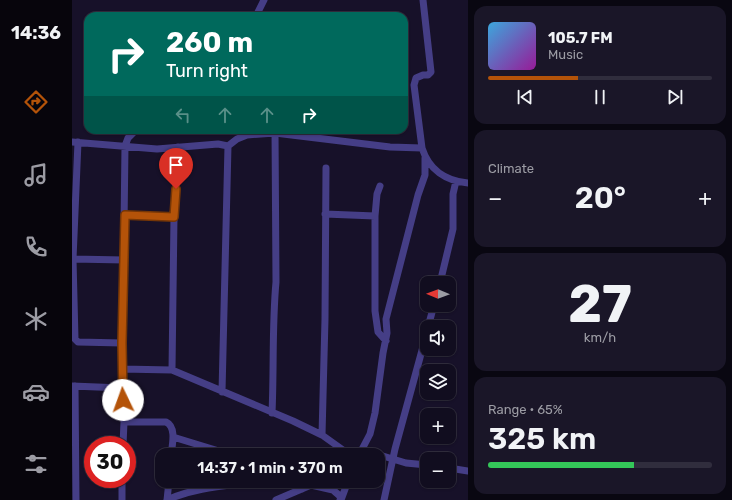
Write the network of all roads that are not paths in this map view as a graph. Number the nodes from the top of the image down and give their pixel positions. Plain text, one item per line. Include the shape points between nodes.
1 (264, 0) edge
2 (423, 0) edge
3 (258, 12) edge
4 (132, 134) edge
5 (254, 134) edge
6 (275, 134) edge
7 (297, 134) edge
8 (75, 142) edge
9 (125, 146) junction
10 (228, 146) junction
11 (178, 147) junction
12 (422, 148) junction
13 (425, 158) junction
14 (326, 168) dead end
15 (456, 182) junction
16 (468, 183) edge
17 (380, 186) dead end
18 (325, 214) junction
19 (125, 215) junction
20 (375, 216) junction
21 (174, 217) junction
22 (74, 259) junction
23 (124, 260) junction
24 (442, 276) edge
25 (73, 320) edge
26 (386, 341) junction
27 (122, 343) junction
28 (421, 356) edge
29 (122, 369) junction
30 (172, 370) junction
31 (74, 386) edge
32 (122, 388) junction
33 (222, 392) junction
34 (272, 413) junction
35 (124, 422) junction
36 (322, 435) junction
37 (123, 436) edge
38 (173, 437) junction
39 (172, 448) edge
40 (209, 448) edge
41 (340, 448) edge
42 (363, 448) edge
43 (385, 458) edge
44 (393, 459) junction
45 (420, 464) edge
46 (456, 469) edge
47 (468, 471) edge
48 (122, 488) edge
49 (168, 488) edge
50 (208, 488) edge
51 (345, 488) edge
52 (302, 489) joint
53 (341, 499) edge
54 (74, 500) edge
55 (122, 500) edge
56 (167, 500) edge
57 (276, 500) edge
58 (384, 500) edge

1 - 3 street
2 - 12 street via 431,72 416,78 414,85
4 - 9 street
5 - 10 street via 237,139
6 - 34 street via 276,282
7 - 12 street via 390,147
8 - 9 street
8 - 22 street
9 - 11 street
9 - 19 street
10 - 11 street via 218,144
10 - 33 street
11 - 21 street
12 - 13 street
13 - 15 street via 444,177
13 - 26 street via 425,175 386,319
14 - 18 street
15 - 16 street
15 - 24 street via 453,194 453,229
17 - 20 street
18 - 20 street
18 - 36 street
19 - 21 street
19 - 23 street
20 - 26 street via 375,311 378,332
21 - 30 street
22 - 23 street
22 - 25 street
23 - 27 street
25 - 27 street via 76,341
26 - 42 street via 375,413
27 - 29 street
28 - 44 street
29 - 30 street
29 - 32 street
30 - 33 street
31 - 32 street
31 - 54 street
32 - 35 street
33 - 34 street
34 - 36 street
35 - 37 street
35 - 38 street via 166,422 172,428
36 - 41 street
38 - 39 street
38 - 40 street
43 - 44 street
44 - 45 street
44 - 58 street
46 - 47 street
48 - 55 street
49 - 56 street
50 - 56 street
51 - 53 street
52 - 53 street via 310,485 333,490
52 - 57 street

